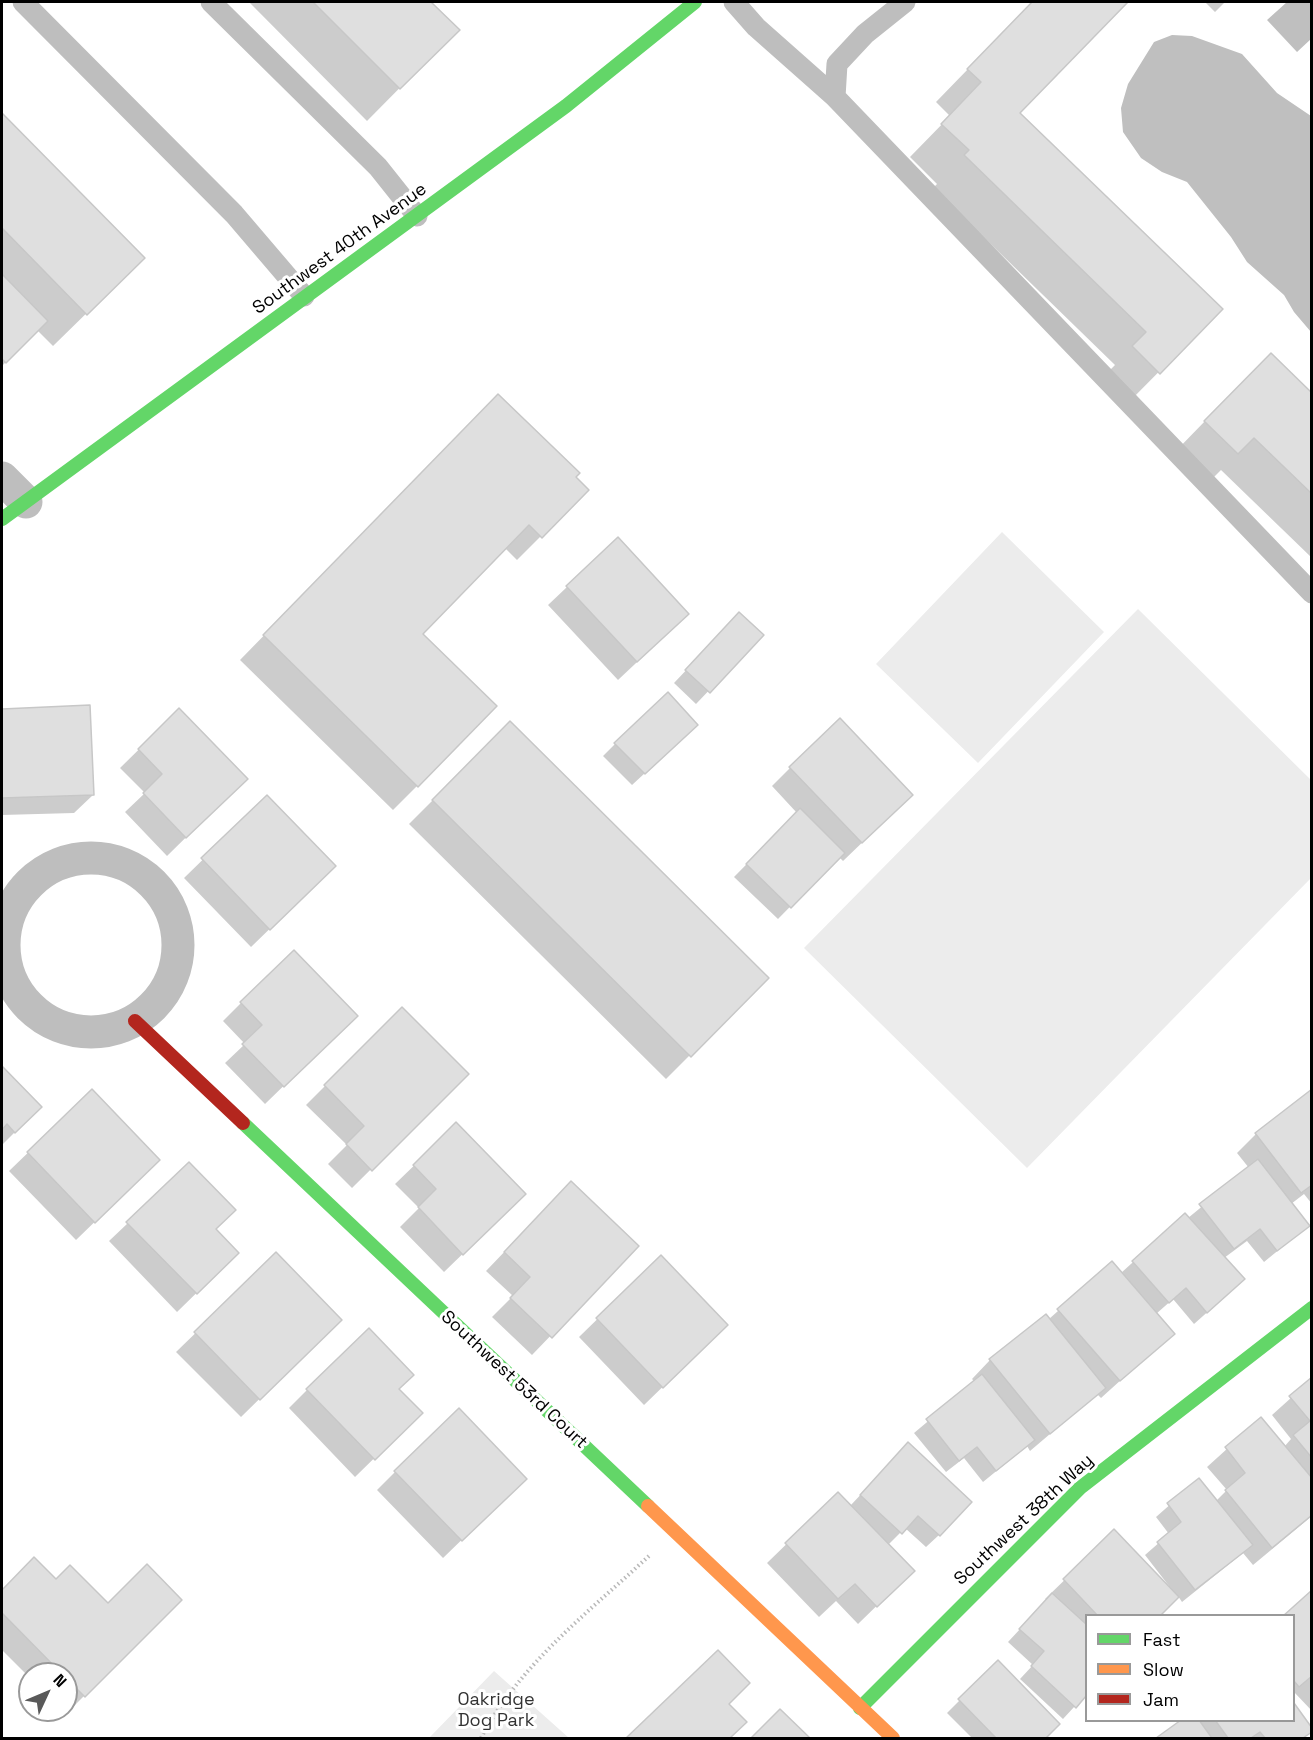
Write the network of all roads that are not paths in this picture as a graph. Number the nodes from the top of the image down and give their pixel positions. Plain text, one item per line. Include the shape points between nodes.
1 (23, 2) edge
2 (211, 2) edge
3 (695, 2) edge
4 (734, 2) edge
5 (905, 2) edge
6 (835, 97) junction
7 (417, 216) junction
8 (304, 296) junction
9 (2, 478) edge
10 (14, 511) edge
11 (1311, 593) edge
12 (135, 1021) junction
13 (1311, 1308) edge
14 (860, 1708) junction
15 (893, 1738) edge

1 - 8 lane via 234,214
2 - 7 lane via 378,167
3 - 7 street, Southwest 40th Avenue via 566,106
4 - 6 lane via 756,27
5 - 6 lane via 865,34 837,64
6 - 11 lane
7 - 8 street, Southwest 40th Avenue
8 - 10 street, Southwest 40th Avenue
9 - 10 street
12 - 12 street via 156,1004 171,981 176,963 176,927 166,901 149,880 126,865 99,858 72,859 46,869 23,889 8,916 3,945 8,975 23,1002 47,1021 76,1032 106,1032
12 - 14 street, Southwest 53rd Court
13 - 14 street, Southwest 38th Way via 1080,1488
14 - 15 street, Southwest 53rd Court

